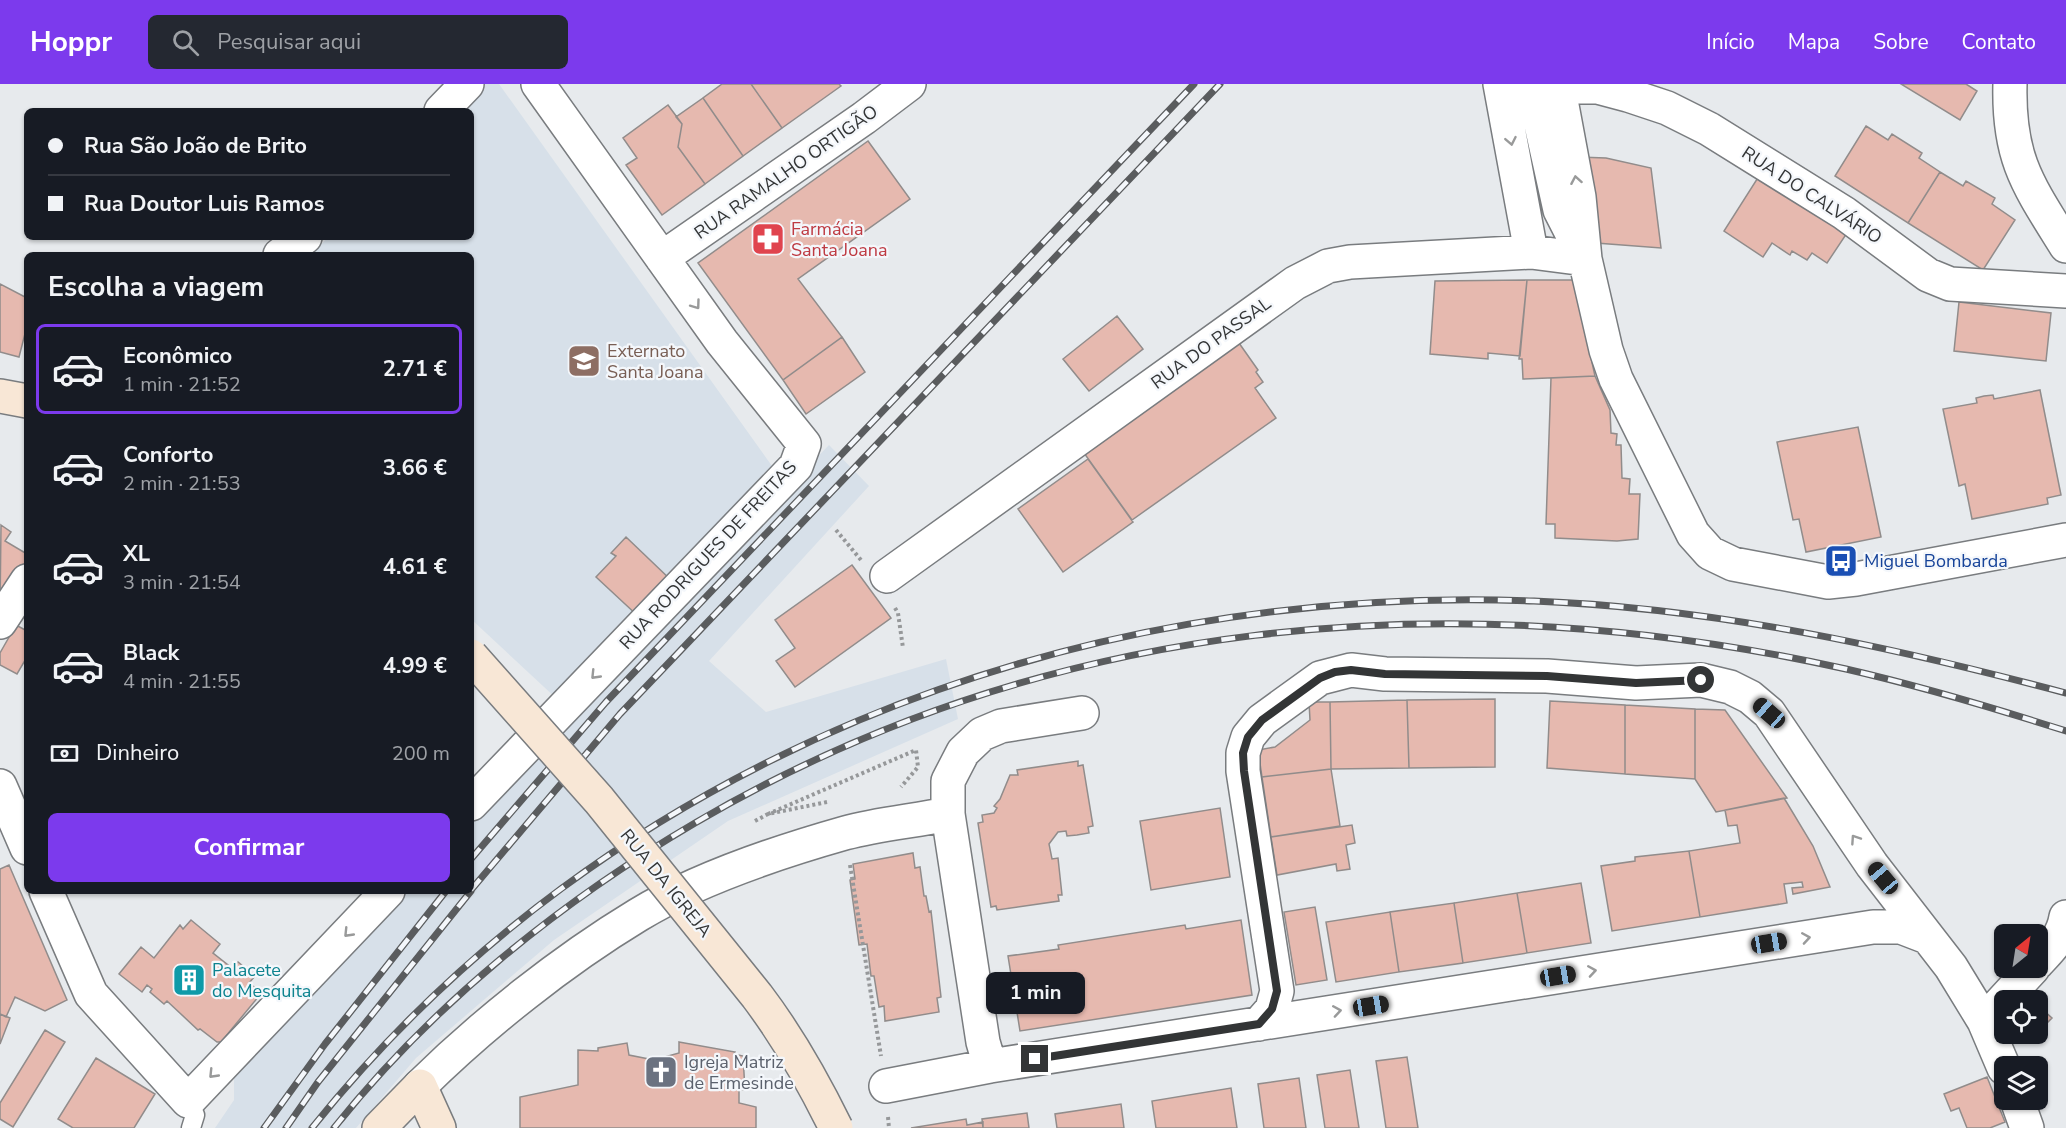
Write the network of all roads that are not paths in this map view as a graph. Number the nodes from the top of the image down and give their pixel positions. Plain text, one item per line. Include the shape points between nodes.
1 (467, 84) edge
2 (538, 84) edge
3 (909, 84) edge
4 (1500, 84) edge
5 (2010, 84) edge
6 (1550, 85) edge
7 (444, 108) edge
8 (301, 240) edge
9 (2066, 246) edge
10 (284, 252) edge
11 (1531, 252) junction
12 (662, 258) junction
13 (1585, 258) junction
14 (2066, 291) edge
15 (0, 396) edge
16 (24, 400) edge
17 (2066, 540) edge
18 (887, 576) dead end
19 (24, 586) edge
20 (0, 622) edge
21 (474, 659) edge
22 (1082, 713) dead end
23 (0, 786) edge
24 (474, 801) edge
25 (948, 814) junction
26 (14, 831) edge
27 (1883, 878) junction
28 (47, 894) edge
29 (385, 894) edge
30 (2066, 917) edge
31 (1863, 929) junction
32 (1927, 937) junction
33 (2048, 951) edge
34 (2024, 978) edge
35 (1277, 991) junction
36 (1301, 1017) junction
37 (1984, 1021) junction
38 (1259, 1024) junction
39 (1999, 1056) edge
40 (990, 1066) junction
41 (420, 1086) junction
42 (886, 1086) road end
43 (2021, 1110) edge
44 (190, 1114) edge
45 (379, 1128) edge
46 (439, 1128) edge
47 (836, 1128) edge
48 (2027, 1128) edge

1 - 7 street
2 - 12 street, RUA RODRIGUES DE FREITAS
3 - 12 street, RUA RAMALHO ORTIGÃO
4 -> 11 street
5 - 9 street via 2010,133 2022,173
6 - 13 street via 1560,210
6 - 14 street, RUA DO CALVÁRIO via 1598,87 1667,108 1709,129 1844,213 1928,274 1950,284
8 - 10 street
11 - 13 street, RUA DO PASSAL
11 - 18 street, RUA DO PASSAL via 1328,266 1295,283
12 -> 24 street, RUA RODRIGUES DE FREITAS via 804,444 796,466
13 - 17 street via 1616,379 1679,509 1710,554 1733,564 1828,582
15 - 16 main road
19 - 20 street
21 - 47 main road, RUA DA IGREJA, bridge via 598,800 757,996 797,1055
22 - 25 street via 1001,726 982,734 963,752 948,782
23 - 26 street
25 - 40 street
25 - 41 street via 847,833 772,856 714,878 639,914 530,990
27 - 31 street via 1887,891 1884,905 1877,919
27 - 32 street
27 -> 35 street via 1769,713 1730,687 1701,680 1636,683 1351,670 1320,678 1262,720 1248,737 1243,753
28 - 44 street via 91,994
29 -> 44 street
30 - 33 street via 2064,928
31 - 32 street via 1901,927
36 -> 31 street
32 - 37 street via 1951,967
34 - 37 street
35 - 36 street
35 - 38 street via 1272,1009
36 - 38 street
37 - 39 street
38 - 40 street
40 - 42 street
41 - 45 main road
41 - 46 main road
43 - 48 street

